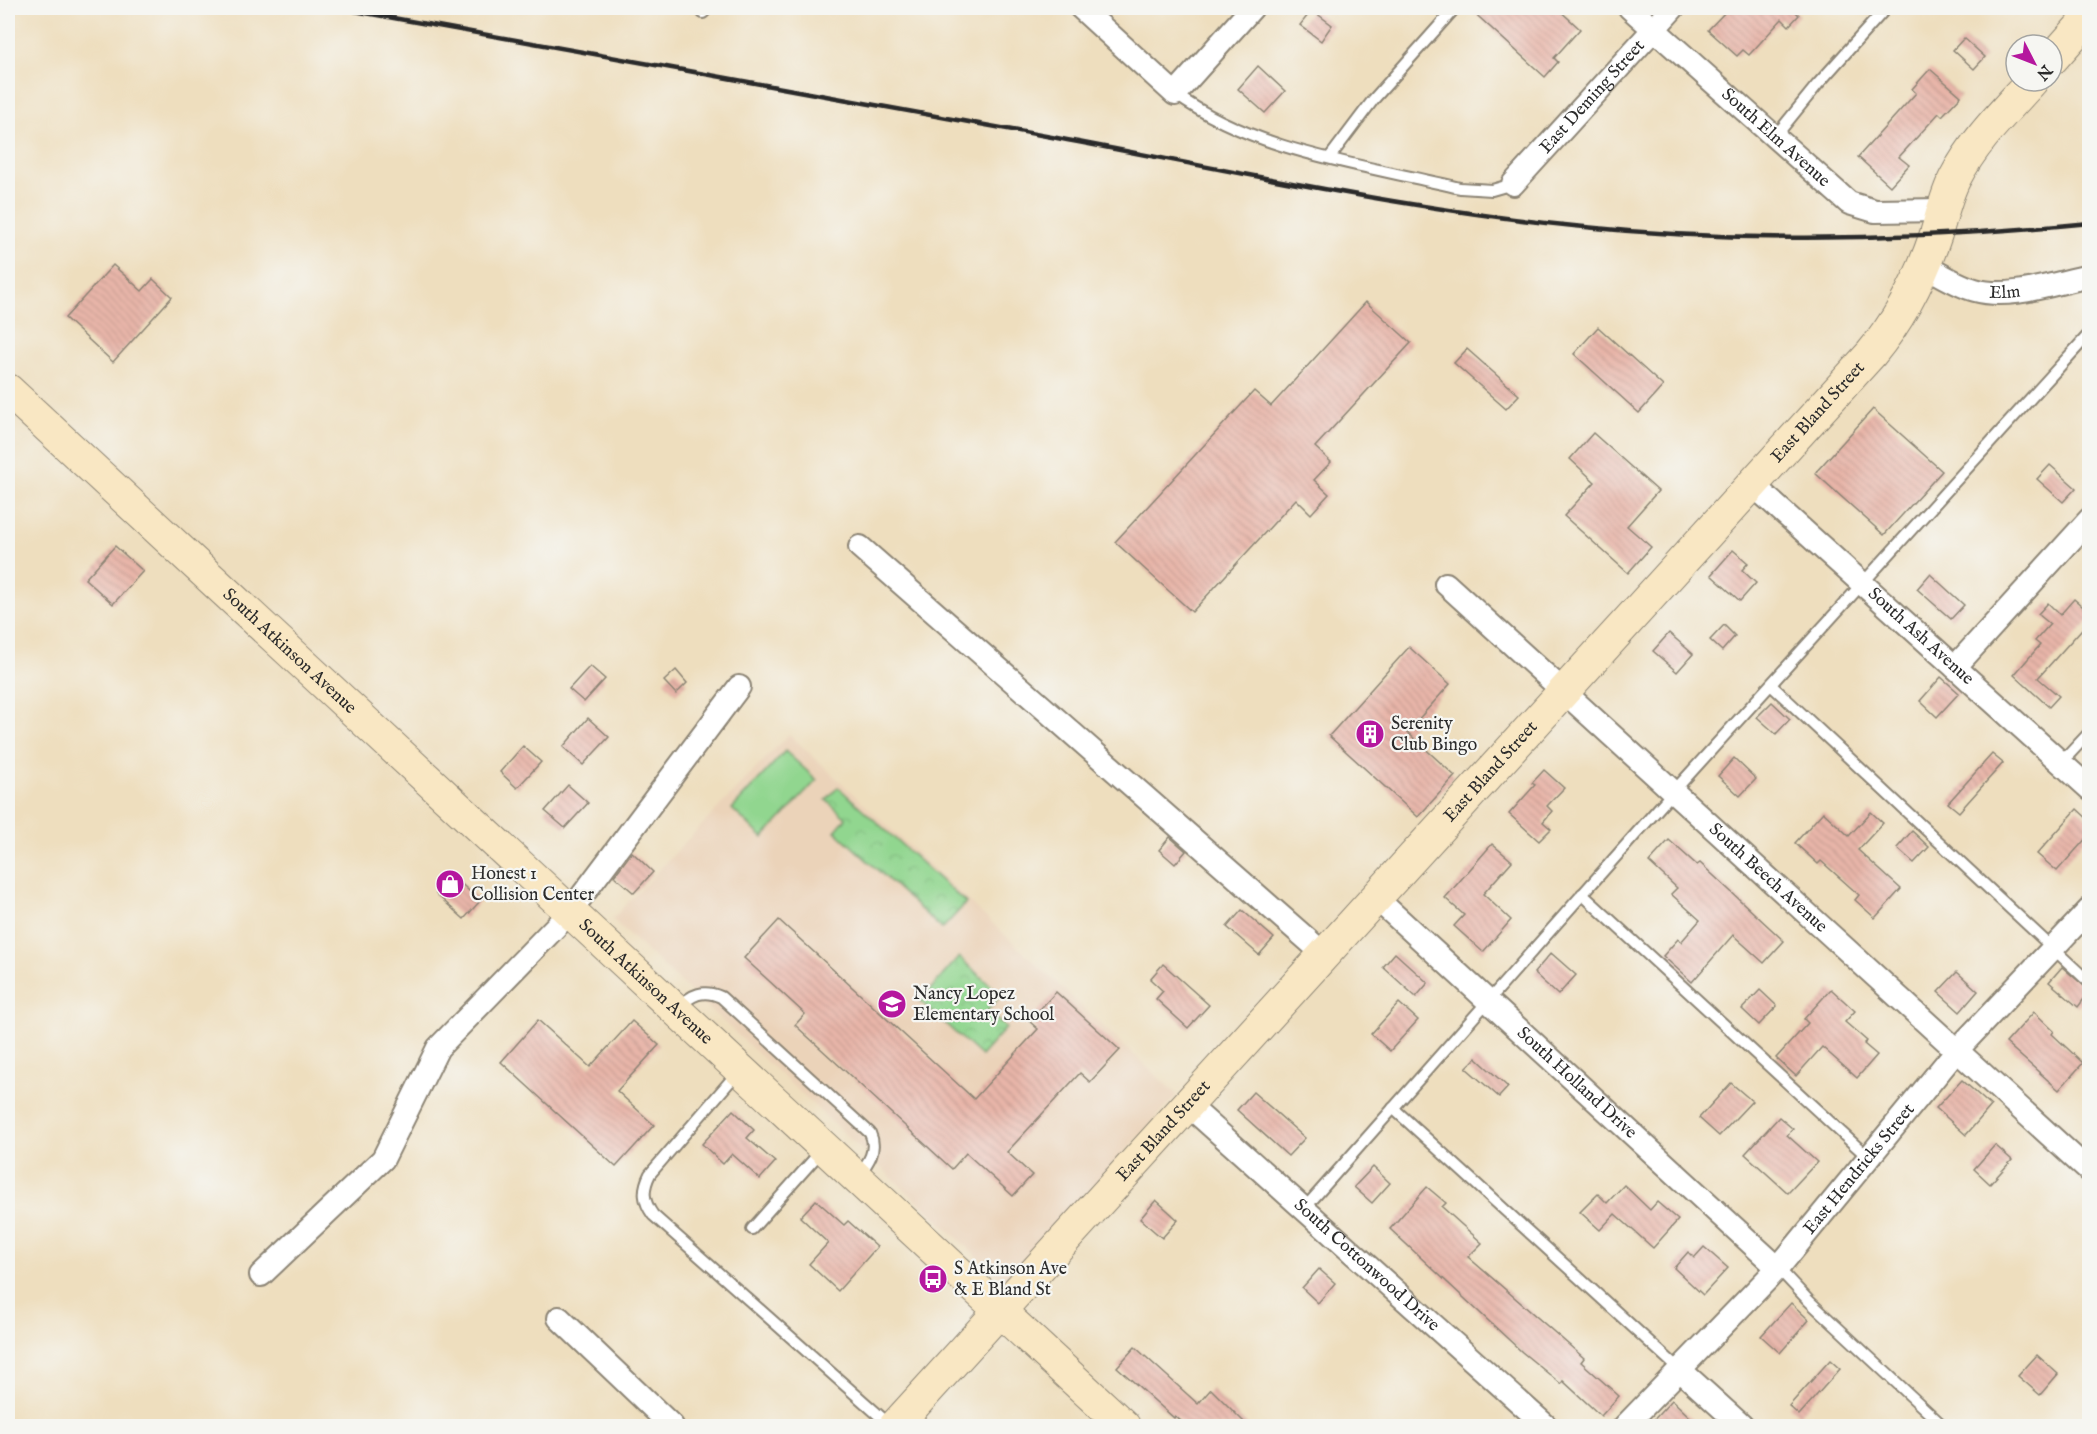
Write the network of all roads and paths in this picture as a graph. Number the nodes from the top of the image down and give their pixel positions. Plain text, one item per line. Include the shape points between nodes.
1 (1081, 8) edge
2 (1252, 8) edge
3 (1455, 8) edge
4 (1630, 8) edge
5 (1673, 8) edge
6 (1886, 8) edge
7 (2090, 16) edge
8 (1654, 29) junction
9 (2064, 45) edge
10 (2022, 93) edge
11 (1175, 94) junction
12 (1774, 138) junction
13 (1329, 157) junction
14 (1513, 184) joint
15 (1943, 210) junction
16 (1924, 265) junction
17 (2090, 276) edge
18 (2090, 333) edge
19 (8, 390) edge
20 (1753, 485) junction
21 (2090, 519) edge
22 (860, 547) dead end
23 (1446, 584) dead end
24 (1863, 584) junction
25 (1955, 667) junction
26 (1771, 685) junction
27 (739, 687) dead end
28 (1564, 692) junction
29 (2090, 732) edge
30 (2061, 764) junction
31 (2090, 789) edge
32 (1673, 792) junction
33 (1582, 894) junction
34 (1376, 898) junction
35 (2090, 909) edge
36 (569, 913) junction
37 (2052, 949) junction
38 (1325, 955) junction
39 (2090, 983) edge
40 (1488, 1001) junction
41 (676, 1011) junction
42 (1957, 1050) junction
43 (739, 1070) junction
44 (1188, 1105) junction
45 (1393, 1108) junction
46 (823, 1148) junction
47 (1869, 1158) junction
48 (2090, 1172) edge
49 (856, 1179) junction
50 (1304, 1209) junction
51 (752, 1229) dead end
52 (1778, 1268) junction
53 (261, 1275) dead end
54 (999, 1312) junction
55 (559, 1318) dead end
56 (1679, 1369) junction
57 (672, 1426) edge
58 (893, 1426) edge
59 (1124, 1426) edge
60 (1546, 1426) edge
61 (1625, 1426) edge
62 (1742, 1426) edge
63 (1943, 1426) edge

1 - 11 street
2 - 11 street
3 - 13 lane via 1373,100
4 - 8 street, South Elm Avenue
5 - 8 street, East Deming Street
6 - 12 lane
7 - 9 street
8 - 12 street, South Elm Avenue
8 - 14 street, East Deming Street
10 - 15 street, East Bland Street via 1966,159
11 - 13 lane via 1244,132
12 - 15 street, South Elm Avenue via 1839,196 1861,209
13 - 14 lane via 1460,188 1502,189
15 - 16 street, East Bland Street
16 - 17 street, Elm via 1974,290 1993,292
16 - 20 street, East Bland Street via 1903,311 1887,334
18 - 24 lane
19 - 36 street, South Atkinson Avenue
20 - 24 street, South Ash Avenue
20 - 28 street, East Bland Street
21 - 25 street
22 - 38 street
23 - 28 street, South Beech Avenue
24 - 25 street, South Ash Avenue
24 - 26 lane
25 - 30 street, South Ash Avenue
26 - 32 lane
26 - 37 lane
27 - 36 street
28 - 32 street, South Beech Avenue
28 - 34 street, East Bland Street
29 - 30 lane
30 - 31 street, South Ash Avenue
32 - 33 lane
32 - 42 street, South Beech Avenue
33 - 40 lane
33 - 47 lane
34 - 38 street, East Bland Street
34 - 40 street, South Holland Drive
35 - 37 street, East Hendricks Street
36 - 41 street, South Atkinson Avenue
36 - 53 street via 438,1048 383,1159
37 - 39 lane
37 - 42 street, East Hendricks Street
38 - 44 street, East Bland Street
40 - 45 lane
40 - 52 street, South Holland Drive
41 - 43 street, South Atkinson Avenue
41 - 49 lane via 692,995 702,992 721,997 870,1133 874,1148
42 - 47 street, East Hendricks Street
42 - 48 street, South Beech Avenue
43 - 46 street, South Atkinson Avenue
43 - 58 lane via 650,1174 643,1186 646,1204
44 - 50 street, South Cottonwood Drive
44 - 54 street, East Bland Street
45 - 50 lane
45 - 56 lane
46 - 49 street, South Atkinson Avenue
46 - 51 lane
47 - 52 street, East Hendricks Street
49 - 54 street, South Atkinson Avenue
50 - 60 street, South Cottonwood Drive
52 - 56 street, East Hendricks Street
52 - 63 lane
54 - 58 street, East Bland Street
54 - 59 street, South Atkinson Avenue
55 - 57 street
56 - 61 street, East Hendricks Street
56 - 62 street

